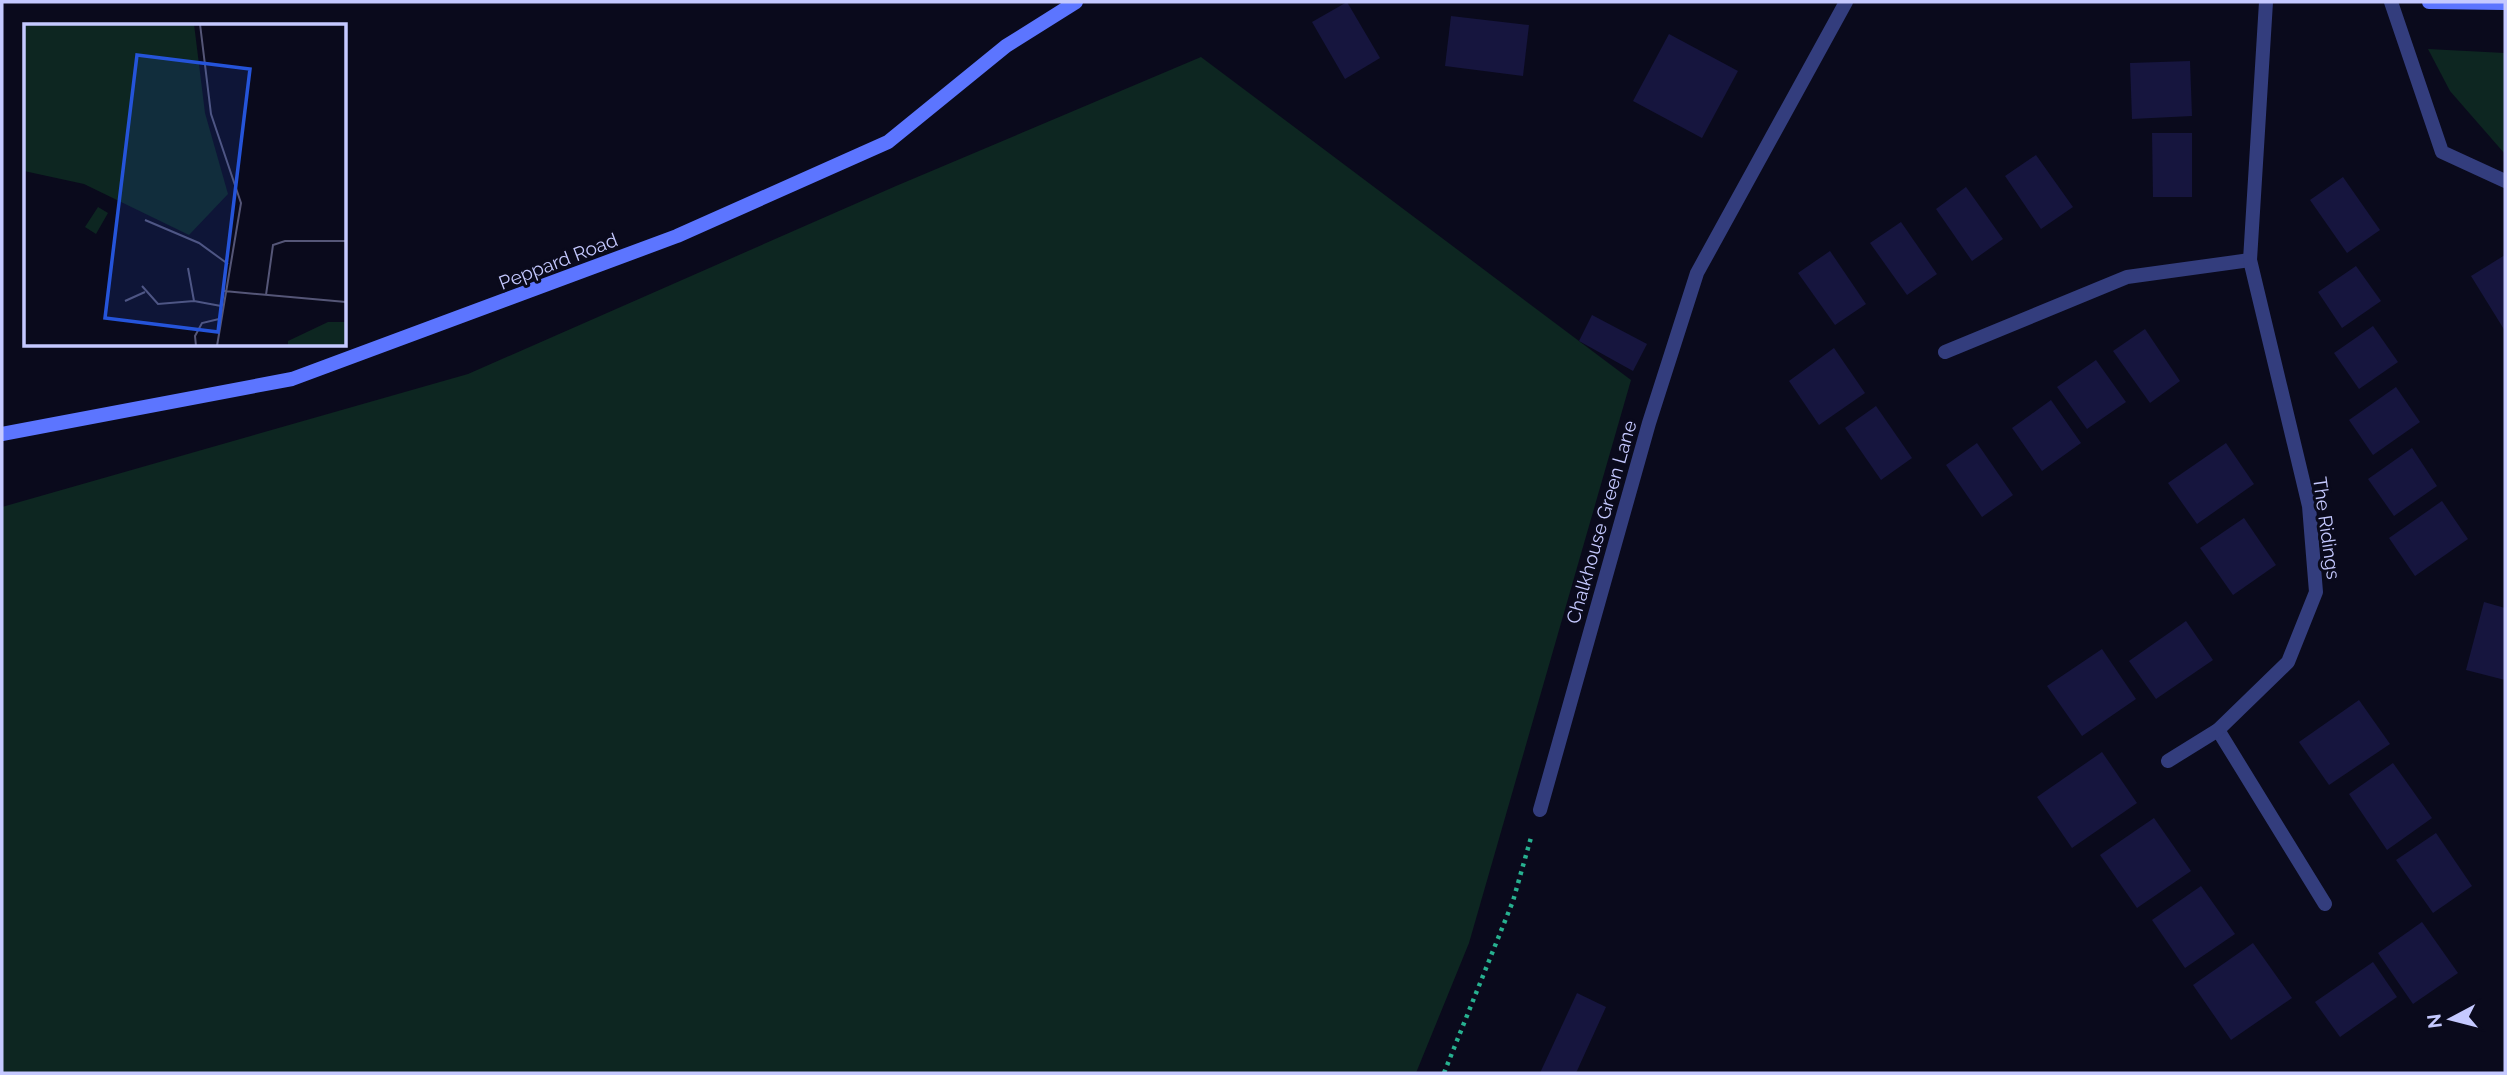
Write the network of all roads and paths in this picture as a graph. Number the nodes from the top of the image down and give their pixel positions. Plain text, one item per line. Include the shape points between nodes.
1 (1076, 2) edge
2 (1846, 2) edge
3 (2266, 2) edge
4 (2391, 2) edge
5 (2429, 2) edge
6 (2505, 3) edge
7 (2505, 181) edge
8 (2250, 260) junction
9 (1945, 352) dead end
10 (2, 434) edge
11 (2218, 730) junction
12 (2168, 761) dead end
13 (1540, 810) joint
14 (2325, 904) dead end
15 (1444, 1073) edge

1 - 10 main road, Peppard Road via 1006,46 888,142 677,236 292,379
2 - 13 street, Chalkhouse Green Lane via 1697,274 1649,423
3 - 8 street, The Ridings
4 - 7 street via 2442,152
5 - 6 main road
8 - 9 street via 2127,277
8 - 11 street, The Ridings via 2309,506 2316,592 2288,662
11 - 12 street, The Ridings
11 - 14 street
13 - 15 path via 1513,901

